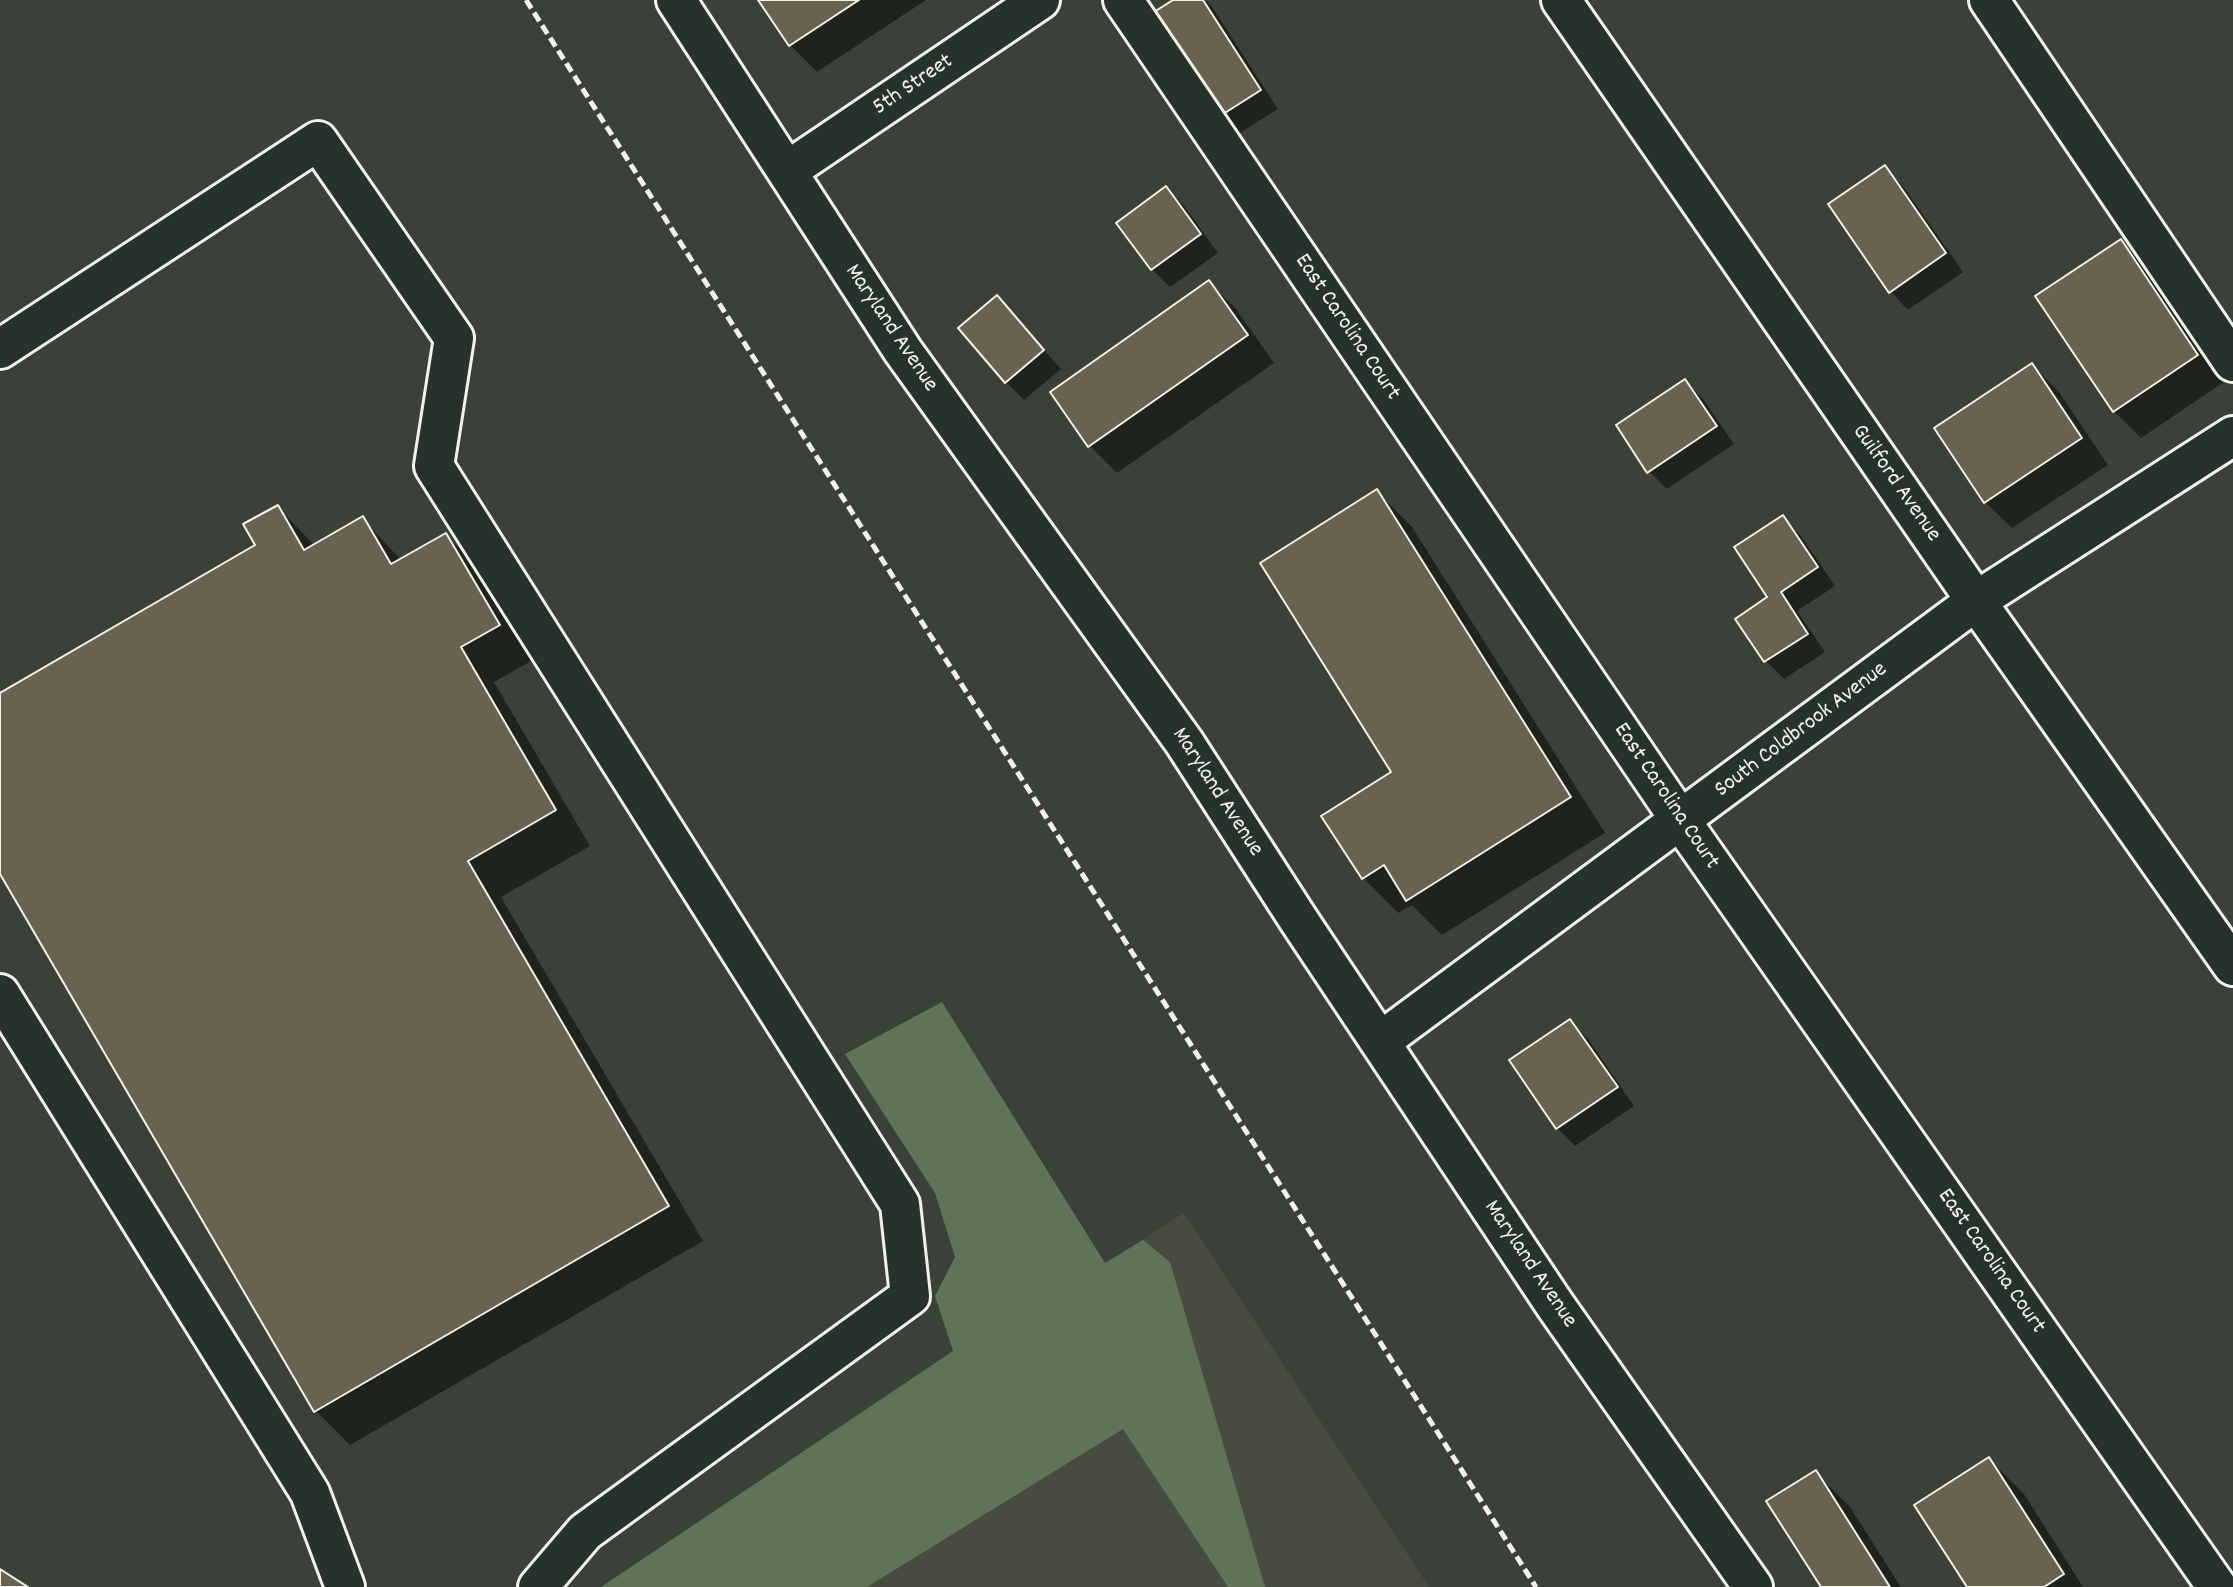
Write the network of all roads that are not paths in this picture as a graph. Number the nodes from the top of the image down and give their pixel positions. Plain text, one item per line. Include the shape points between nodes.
1 (676, 0) edge
2 (1040, 0) edge
3 (1123, 0) edge
4 (1561, 0) edge
5 (1989, 0) edge
6 (788, 172) junction
7 (0, 349) edge
8 (2233, 362) edge
9 (2233, 436) edge
10 (1976, 601) junction
11 (1681, 821) junction
12 (2233, 966) edge
13 (0, 994) edge
14 (1381, 1041) junction
15 (345, 1587) edge
16 (538, 1587) edge
17 (1753, 1587) edge
18 (2217, 1587) edge

1 - 6 street, Maryland Avenue
2 - 6 street, 5th Street
3 - 11 street, East Carolina Court
4 - 10 street, Guilford Avenue
5 - 8 street
6 - 14 street, Maryland Avenue via 903,351 1184,742
7 - 16 street via 318,141 454,338 434,466 900,1204 910,1296 585,1532
9 - 10 street, South Coldbrook Avenue
10 - 11 street, South Coldbrook Avenue
10 - 12 street, Guilford Avenue
11 - 14 street, South Coldbrook Avenue
11 - 18 street, East Carolina Court
13 - 15 street via 310,1493
14 - 17 street, Maryland Avenue via 1555,1305

